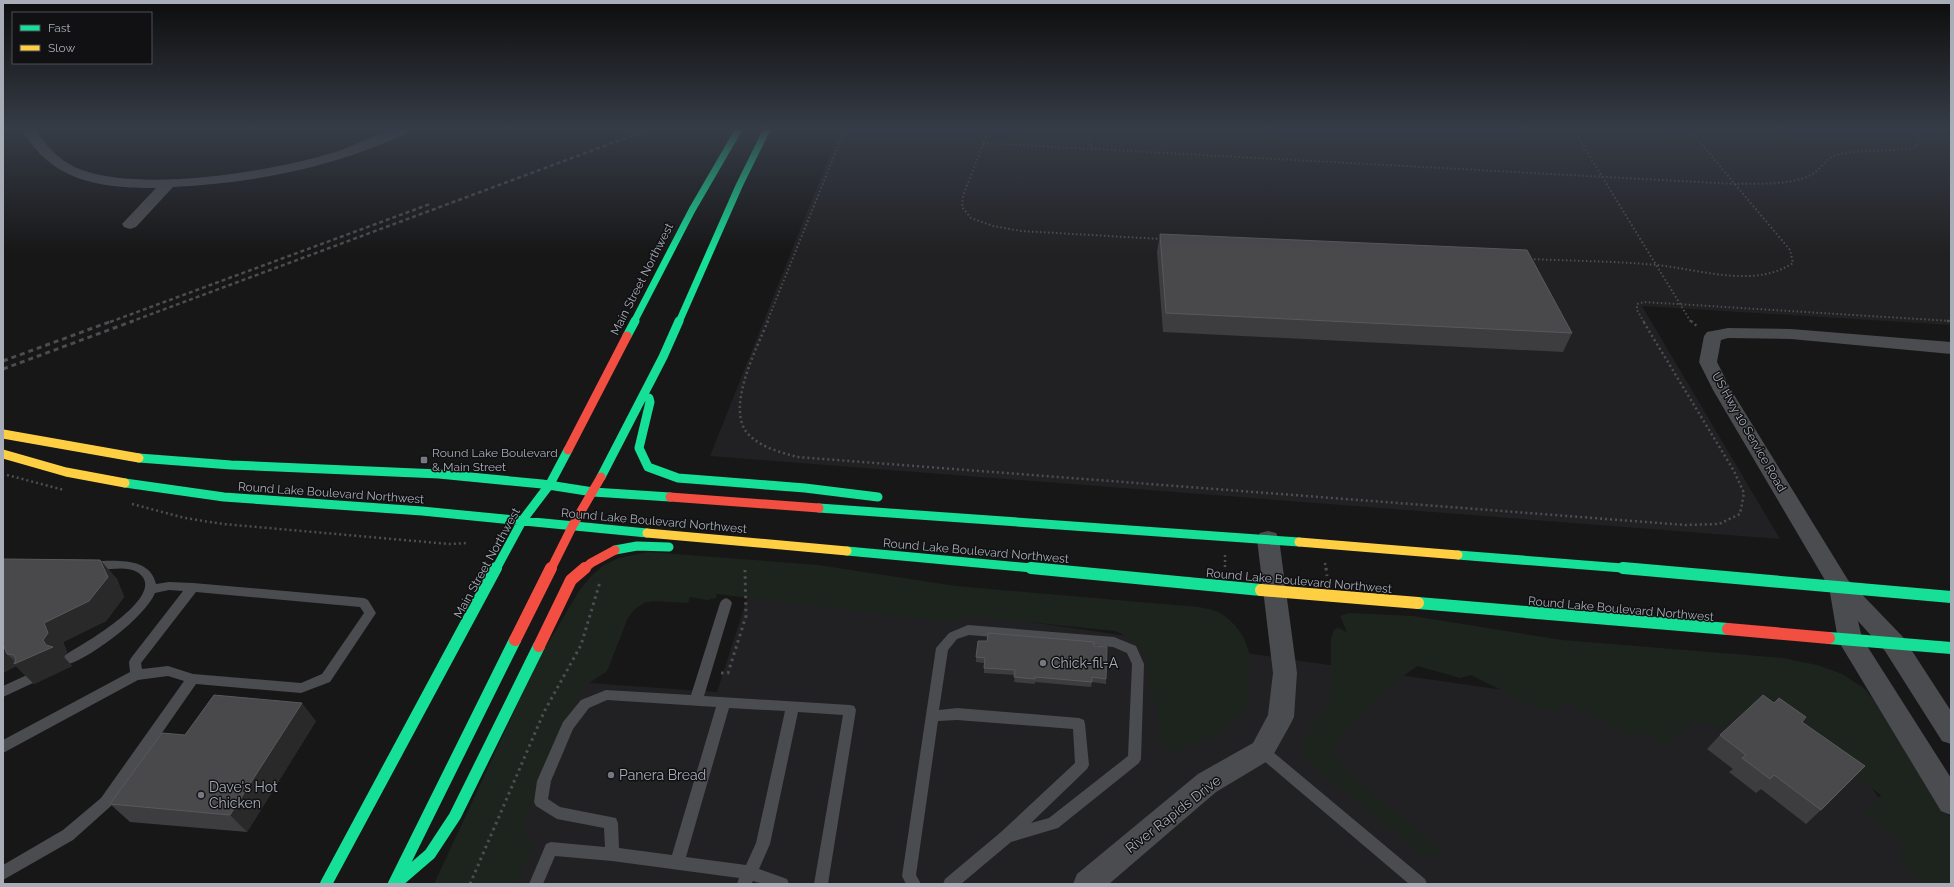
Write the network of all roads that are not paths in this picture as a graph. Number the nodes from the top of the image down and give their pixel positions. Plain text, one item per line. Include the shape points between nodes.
1 (72, 170) edge
2 (277, 170) edge
3 (715, 170) edge
4 (747, 170) edge
5 (170, 183) junction
6 (130, 224) dead end
7 (1951, 348) edge
8 (646, 388) junction
9 (3, 434) edge
10 (3, 454) edge
11 (550, 484) junction
12 (593, 492) junction
13 (888, 498) dead end
14 (926, 507) dead end
15 (956, 516) junction
16 (522, 521) junction
17 (573, 525) junction
18 (1268, 539) junction
19 (778, 544) junction
20 (681, 548) dead end
21 (726, 550) dead end
22 (82, 564) edge
23 (1840, 586) junction
24 (193, 588) junction
25 (152, 589) junction
26 (1276, 591) junction
27 (1951, 597) edge
28 (726, 603) dead end
29 (1850, 640) junction
30 (1894, 644) junction
31 (1951, 648) edge
32 (69, 659) dead end
33 (136, 675) junction
34 (29, 679) dead end
35 (193, 679) junction
36 (3, 692) edge
37 (696, 700) junction
38 (724, 702) junction
39 (793, 706) junction
40 (932, 716) junction
41 (1951, 733) edge
42 (3, 747) edge
43 (1262, 750) junction
44 (1951, 802) edge
45 (1006, 837) junction
46 (612, 854) junction
47 (677, 863) junction
48 (3, 874) edge
49 (747, 878) edge
50 (1097, 881) edge
51 (326, 884) edge
52 (395, 884) edge
53 (536, 884) edge
54 (782, 884) edge
55 (820, 884) edge
56 (914, 884) edge
57 (950, 884) edge
58 (1420, 884) edge

1 - 5 street via 101,180
2 - 5 street
3 - 11 main road, Main Street Northwest
4 - 8 main road
5 - 6 street
7 - 23 street, US Hwy 10 Service Road via 1791,334 1728,333 1712,336 1708,362 1722,390
8 - 12 main road
8 - 13 main road via 650,402 639,448 648,467 678,478 805,488
9 - 11 main road, Round Lake Boulevard Northwest via 127,457 179,462 432,474
10 - 16 main road, Round Lake Boulevard Northwest via 56,468 182,493
11 - 12 main road, Round Lake Boulevard Northwest
11 - 16 main road, Main Street Northwest
12 - 15 main road, Round Lake Boulevard Northwest
12 - 17 main road
14 - 15 main road
15 - 18 main road, Round Lake Boulevard Northwest
16 - 17 main road, Round Lake Boulevard Northwest
16 - 51 main road, Main Street Northwest
17 - 19 main road, Round Lake Boulevard Northwest
17 - 52 main road
18 - 23 main road, Round Lake Boulevard Northwest
18 - 26 street, River Rapids Drive
19 - 21 main road
19 - 26 main road, Round Lake Boulevard Northwest
20 - 52 main road via 631,546 610,552 583,568 571,580 456,816 430,854
22 - 25 lane via 136,567 147,574 152,581
23 - 27 main road, Round Lake Boulevard Northwest
23 - 29 street
23 - 30 street
24 - 25 lane via 169,586
24 - 33 lane via 135,662
24 - 35 lane via 364,603 370,613 326,678 314,684 301,688
25 - 32 lane via 145,603 128,619
26 - 29 main road, Round Lake Boulevard Northwest
26 - 43 street, River Rapids Drive via 1284,680 1281,717
28 - 37 lane
29 - 30 main road, Round Lake Boulevard Northwest
29 - 44 street
30 - 31 main road, Round Lake Boulevard Northwest
30 - 41 street
33 - 35 lane via 168,672
33 - 42 lane
34 - 36 lane
35 - 48 lane via 106,802 68,835
37 - 38 lane
37 - 46 lane via 606,695 585,704 568,726 544,781 541,802 557,814 611,824
38 - 39 lane
38 - 47 lane
39 - 49 lane via 762,844
39 - 55 lane via 850,710
40 - 45 lane via 957,714 1079,724 1082,765
40 - 45 lane via 942,648 952,636 968,630 1114,642 1132,650 1138,664 1134,759 1053,823
40 - 56 lane via 909,876
43 - 50 street, River Rapids Drive via 1207,783
43 - 58 lane
45 - 57 lane
46 - 47 lane
46 - 53 lane via 551,849
47 - 49 lane
49 - 54 lane

